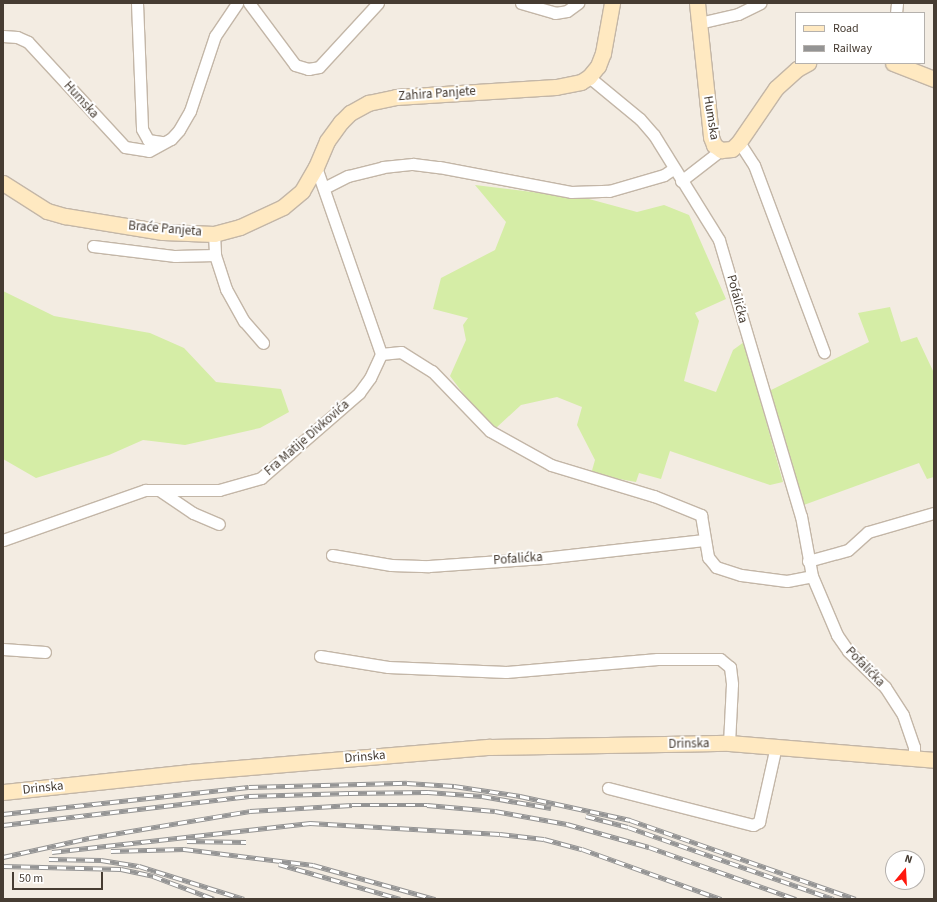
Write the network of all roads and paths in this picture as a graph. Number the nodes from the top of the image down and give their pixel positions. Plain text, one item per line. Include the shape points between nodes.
1 (137, 3) edge
2 (237, 3) edge
3 (249, 3) edge
4 (378, 3) edge
5 (521, 3) edge
6 (578, 3) edge
7 (612, 3) edge
8 (697, 3) edge
9 (761, 3) edge
10 (699, 23) junction
11 (3, 36) edge
12 (806, 64) edge
13 (896, 64) edge
14 (589, 77) junction
15 (934, 79) edge
16 (163, 142) junction
17 (739, 142) junction
18 (721, 150) junction
19 (316, 167) junction
20 (673, 169) junction
21 (681, 181) junction
22 (3, 183) edge
23 (324, 188) junction
24 (214, 234) junction
25 (93, 246) dead end
26 (216, 255) junction
27 (263, 343) dead end
28 (824, 352) dead end
29 (381, 354) junction
30 (158, 489) junction
31 (934, 513) edge
32 (219, 524) dead end
33 (3, 540) edge
34 (704, 540) junction
35 (332, 555) dead end
36 (808, 561) junction
37 (812, 576) junction
38 (3, 649) edge
39 (45, 652) dead end
40 (320, 656) dead end
41 (729, 743) junction
42 (776, 746) junction
43 (914, 759) junction
44 (934, 760) edge
45 (608, 788) dead end
46 (3, 792) edge

1 - 16 street via 142,129 148,140
2 - 16 street, Humska via 215,36 190,111 171,140
3 - 4 street via 295,65 308,69 320,67
5 - 6 street via 555,13 567,11
7 - 14 street via 603,53 598,66
8 - 10 street, Humska
9 - 10 street via 738,14
10 - 18 street, Humska via 711,137 714,145
11 - 16 street, Humska via 17,37 28,42 125,147 149,151
12 - 17 street, Humska via 797,68 776,88
13 - 15 street
14 - 19 street, Zahira Panjete via 581,82 556,87 396,97 368,103 350,113 341,122 327,141
14 - 20 street, Pofalićka via 640,119 654,135
17 - 18 street, Humska via 732,149
17 - 28 street via 754,165
18 - 21 street
19 - 23 street
19 - 24 street, Zahira Panjete via 302,191 283,208 240,227
20 - 21 street, Pofalićka
20 - 23 street via 664,175 609,192 571,192 413,164 383,167 348,176
21 - 36 street, Pofalićka via 719,240 728,264 801,516
22 - 24 street, Braće Panjeta via 46,211 65,216 163,232
23 - 29 street
24 - 26 street, Braće Panjeta
25 - 26 street via 175,256
26 - 27 street, Braće Panjeta via 226,289 244,321
29 - 30 street, Fra Matije Divkovića via 370,378 359,393 261,478 218,490
29 - 34 street via 401,352 432,371 490,431 551,465 654,496 701,515 704,520
30 - 32 street via 193,513
30 - 33 street, Fra Matije Divkovića via 120,498
31 - 36 street via 868,532 848,550
34 - 35 street, Pofalićka via 542,558 429,566 391,565
34 - 37 street via 708,557 716,567 741,575 787,581
36 - 37 street, Pofalićka
37 - 43 street, Pofalićka via 836,635 848,651 885,687 903,716 914,747
38 - 39 street
40 - 41 street, Drinska via 388,667 506,672 657,659 720,659 730,667 732,684
41 - 42 street, Drinska
41 - 46 street, Drinska via 490,747 190,772
42 - 43 street, Drinska
42 - 45 street via 759,822 753,825
43 - 44 street, Drinska

